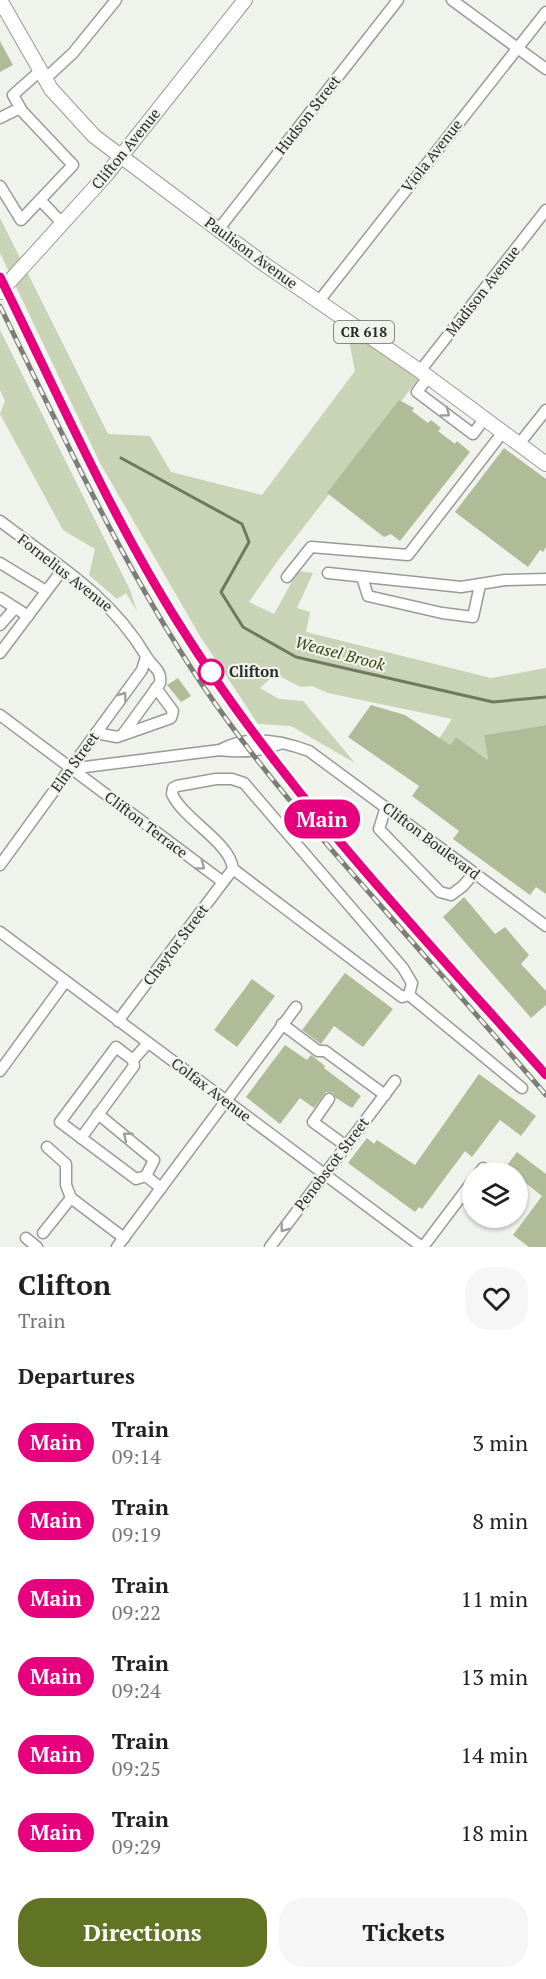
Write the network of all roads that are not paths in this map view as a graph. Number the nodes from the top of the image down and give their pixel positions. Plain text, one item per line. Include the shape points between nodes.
1 (0, 0) edge
2 (117, 0) edge
3 (245, 0) edge
4 (398, 0) edge
5 (452, 0) edge
6 (546, 12) edge
7 (517, 47) junction
8 (546, 69) edge
9 (42, 75) junction
10 (20, 108) junction
11 (0, 118) edge
12 (120, 157) junction
13 (0, 186) edge
14 (41, 201) junction
15 (546, 210) edge
16 (63, 224) junction
17 (218, 230) junction
18 (0, 292) edge
19 (319, 301) junction
20 (424, 374) junction
21 (546, 410) edge
22 (503, 432) junction
23 (519, 444) junction
24 (546, 464) edge
25 (0, 521) edge
26 (0, 563) edge
27 (63, 569) junction
28 (328, 573) dead end
29 (287, 577) dead end
30 (362, 577) junction
31 (546, 579) edge
32 (480, 585) junction
33 (46, 591) junction
34 (0, 598) edge
35 (15, 608) junction
36 (28, 616) junction
37 (0, 625) edge
38 (0, 653) edge
39 (146, 657) junction
40 (156, 688) junction
41 (0, 715) edge
42 (96, 733) junction
43 (123, 734) junction
44 (69, 769) junction
45 (386, 807) junction
46 (0, 865) edge
47 (233, 868) junction
48 (474, 873) junction
49 (223, 882) junction
50 (546, 926) edge
51 (0, 932) edge
52 (65, 982) junction
53 (409, 995) junction
54 (296, 1007) dead end
55 (118, 1021) junction
56 (282, 1024) junction
57 (148, 1043) junction
58 (133, 1060) junction
59 (0, 1071) edge
60 (395, 1081) dead end
61 (522, 1088) dead end
62 (384, 1095) junction
63 (329, 1099) dead end
64 (224, 1100) junction
65 (98, 1114) junction
66 (81, 1138) junction
67 (346, 1146) junction
68 (47, 1147) dead end
69 (324, 1175) junction
70 (141, 1177) junction
71 (161, 1188) junction
72 (462, 1195) edge
73 (71, 1198) junction
74 (43, 1233) dead end
75 (26, 1238) dead end
76 (120, 1242) edge
77 (37, 1247) edge
78 (270, 1247) edge
79 (422, 1247) edge

1 - 9 main road, Paulison Avenue / CR 618
2 - 9 street via 73,53
3 - 12 main road, Clifton Avenue
4 - 17 street, Hudson Street
5 - 7 street
6 - 7 street, Viola Avenue
7 - 8 street
7 - 19 street, Viola Avenue
9 - 10 street via 13,95
9 - 12 main road, Paulison Avenue / CR 618 via 72,115
10 - 11 street
10 - 14 street via 74,165
12 - 16 main road, Clifton Avenue
12 - 17 main road, Paulison Avenue / CR 618
13 - 14 street via 21,220
14 - 16 street
15 - 20 street, Madison Avenue
16 - 18 main road, Clifton Avenue
17 - 19 main road, Paulison Avenue / CR 618
19 - 20 main road, Paulison Avenue / CR 618
20 - 22 main road, Paulison Avenue / CR 618
21 - 23 street
22 - 23 main road, Paulison Avenue / CR 618
22 - 29 street via 408,555 311,547
23 - 24 main road, Paulison Avenue / CR 618
25 - 27 street, Fornelius Avenue
26 - 33 street
27 - 33 street
27 - 39 street, Fornelius Avenue via 111,607
28 - 30 street
30 - 32 street via 461,587
30 - 32 street via 368,596 473,617
31 - 32 street
33 - 36 street
34 - 35 street
35 - 36 street
35 - 37 street
36 - 38 street
39 - 40 street, Fornelius Avenue via 159,671 161,680
42 -> 39 street, Elm Street via 142,670
40 - 43 street
40 - 43 street via 173,711 172,717
41 - 44 street
42 - 43 street via 112,738
42 - 44 street, Elm Street
44 - 45 street, Clifton Boulevard via 220,750 233,743 266,739 309,751
44 - 46 street, Elm Street
44 -> 49 street, Clifton Terrace
45 - 48 street, Clifton Boulevard
45 - 48 street via 380,829 440,892 451,895
47 - 49 street, Chaytor Street
47 - 53 street via 354,963 402,997
47 - 53 street via 229,855 179,806 173,788 216,778 244,783 403,968 412,983
48 - 50 street, Clifton Boulevard
49 - 55 street, Chaytor Street
51 - 52 street, Colfax Avenue
52 - 55 street, Colfax Avenue
52 - 59 street
53 - 61 street
54 - 56 street
55 - 57 street, Colfax Avenue
56 - 62 street
56 - 64 street
57 - 58 street
57 - 64 street, Colfax Avenue
58 - 65 street via 134,1066
58 - 66 street via 116,1047 60,1122
60 - 62 street, Penobscot Street
62 - 67 street, Penobscot Street
63 - 67 street via 313,1122
64 - 69 street, Colfax Avenue
64 - 71 street
65 - 66 street
70 -> 65 street via 154,1160
66 - 70 street
67 - 69 street, Penobscot Street
68 - 73 street via 66,1164 66,1185
69 -> 78 street, Penobscot Street
69 - 79 street, Colfax Avenue
70 - 71 street
71 - 76 street
72 - 79 street
73 - 74 street
73 - 76 street
75 - 77 street

